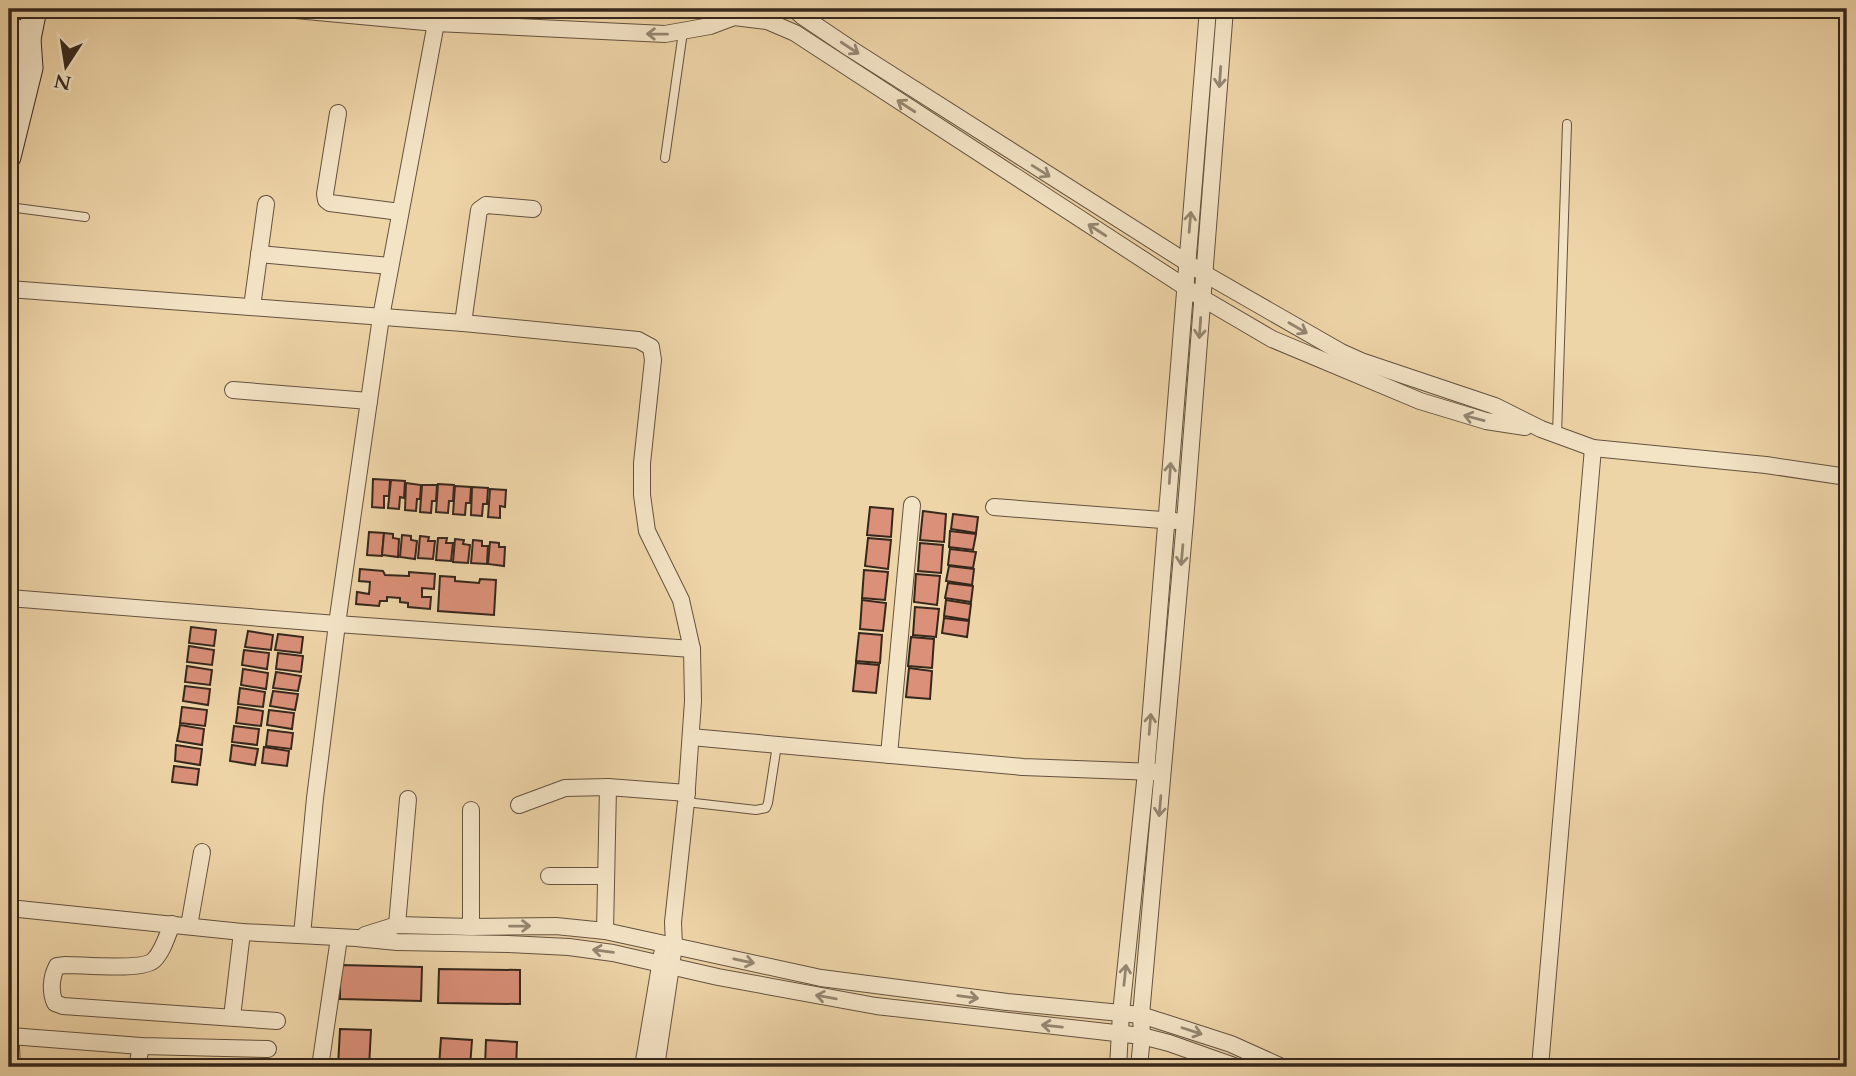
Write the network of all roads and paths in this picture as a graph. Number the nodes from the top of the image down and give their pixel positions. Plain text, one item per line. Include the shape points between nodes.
1 (285, 9) edge
2 (794, 9) edge
3 (1208, 9) edge
4 (1225, 9) edge
5 (739, 13) edge
6 (436, 23) junction
7 (26, 26) edge
8 (683, 32) junction
9 (9, 83) edge
10 (338, 113) dead end
11 (1567, 124) dead end
12 (9, 157) edge
13 (665, 158) dead end
14 (266, 204) dead end
15 (9, 207) edge
16 (533, 209) dead end
17 (400, 212) junction
18 (85, 217) dead end
19 (259, 254) junction
20 (1187, 263) junction
21 (390, 265) junction
22 (1205, 274) junction
23 (1185, 287) junction
24 (9, 289) edge
25 (1202, 298) junction
26 (252, 307) junction
27 (381, 317) junction
28 (463, 324) junction
29 (233, 390) dead end
30 (369, 401) junction
31 (1541, 429) junction
32 (1557, 435) junction
33 (1593, 448) junction
34 (1847, 477) edge
35 (912, 505) dead end
36 (994, 507) dead end
37 (1167, 520) junction
38 (1185, 521) junction
39 (9, 598) edge
40 (337, 624) junction
41 (692, 649) junction
42 (691, 737) junction
43 (777, 745) junction
44 (888, 755) junction
45 (1154, 772) junction
46 (608, 787) junction
47 (687, 797) junction
48 (408, 799) dead end
49 (519, 804) dead end
50 (471, 810) dead end
51 (202, 852) dead end
52 (550, 876) dead end
53 (606, 876) junction
54 (9, 908) edge
55 (172, 925) junction
56 (397, 925) junction
57 (189, 926) junction
58 (471, 927) junction
59 (605, 931) junction
60 (242, 932) junction
61 (302, 935) junction
62 (347, 938) junction
63 (669, 945) junction
64 (665, 965) junction
65 (9, 1007) edge
66 (1121, 1013) junction
67 (1141, 1015) junction
68 (232, 1017) junction
69 (277, 1021) dead end
70 (1121, 1033) junction
71 (10, 1035) edge
72 (1142, 1036) junction
73 (141, 1046) junction
74 (268, 1049) dead end
75 (1219, 1064) edge
76 (12, 1067) edge
77 (136, 1067) edge
78 (320, 1067) edge
79 (643, 1067) edge
80 (656, 1067) edge
81 (1118, 1067) edge
82 (1139, 1067) edge
83 (1237, 1067) edge
84 (1282, 1067) edge
85 (1540, 1067) edge

1 - 6 street
2 -> 20 street
20 -> 3 street
4 -> 22 street
5 - 8 street
23 -> 5 street via 795,33
8 -> 6 street
6 - 17 street
7 - 9 main road
7 - 12 main road via 31,68
8 - 13 lane
10 - 17 street via 326,200
11 - 32 lane
14 - 19 street
15 - 18 lane
16 - 28 street via 486,205 479,210
17 - 21 street
19 - 21 street
19 - 26 street
20 - 22 street
20 - 23 street
21 - 27 street
22 - 25 street
22 -> 31 street via 1341,352 1495,406
23 - 25 street
37 -> 23 street
24 - 26 street
31 -> 25 street via 1486,421 1420,401 1272,339
25 -> 38 street
26 - 27 street
27 - 28 street
27 - 30 street
28 - 41 street via 638,340 651,346 642,463 647,531 681,600
29 - 30 street
30 - 40 street
31 - 32 street
32 - 33 street
33 - 34 street
33 - 85 street
35 - 44 street
36 - 37 street
37 - 38 street
45 -> 37 street
38 -> 45 street
39 - 40 street
40 - 41 street
40 - 61 street
41 - 42 street
42 - 43 street
42 - 47 street
43 - 44 street
43 - 47 lane via 766,808
44 - 45 street
66 -> 45 street
45 -> 67 street
46 - 47 street
46 - 49 street via 565,789
46 - 53 street
47 - 63 street
48 - 56 street
50 - 58 street
51 - 57 street
52 - 53 street
53 - 59 street
54 - 55 street
55 - 57 street
55 - 68 street via 160,951 147,965 57,966 53,973 55,1003
56 - 58 street
56 - 62 street
57 - 60 street
58 -> 59 street via 556,926
59 - 63 street
60 - 61 street
60 - 68 street
61 - 62 street
64 -> 62 street via 569,947
62 - 78 street
63 - 64 street
63 -> 66 street via 821,978
70 -> 64 street via 876,1006
64 - 79 street
64 - 80 street
65 - 71 street
66 - 67 street
66 - 70 street
67 - 72 street
67 -> 84 street via 1231,1044
68 - 69 street
70 - 72 street
70 - 81 street
71 - 73 street
71 - 76 street
72 - 75 street
72 - 82 street
73 - 74 street
73 - 77 street
75 - 83 street

